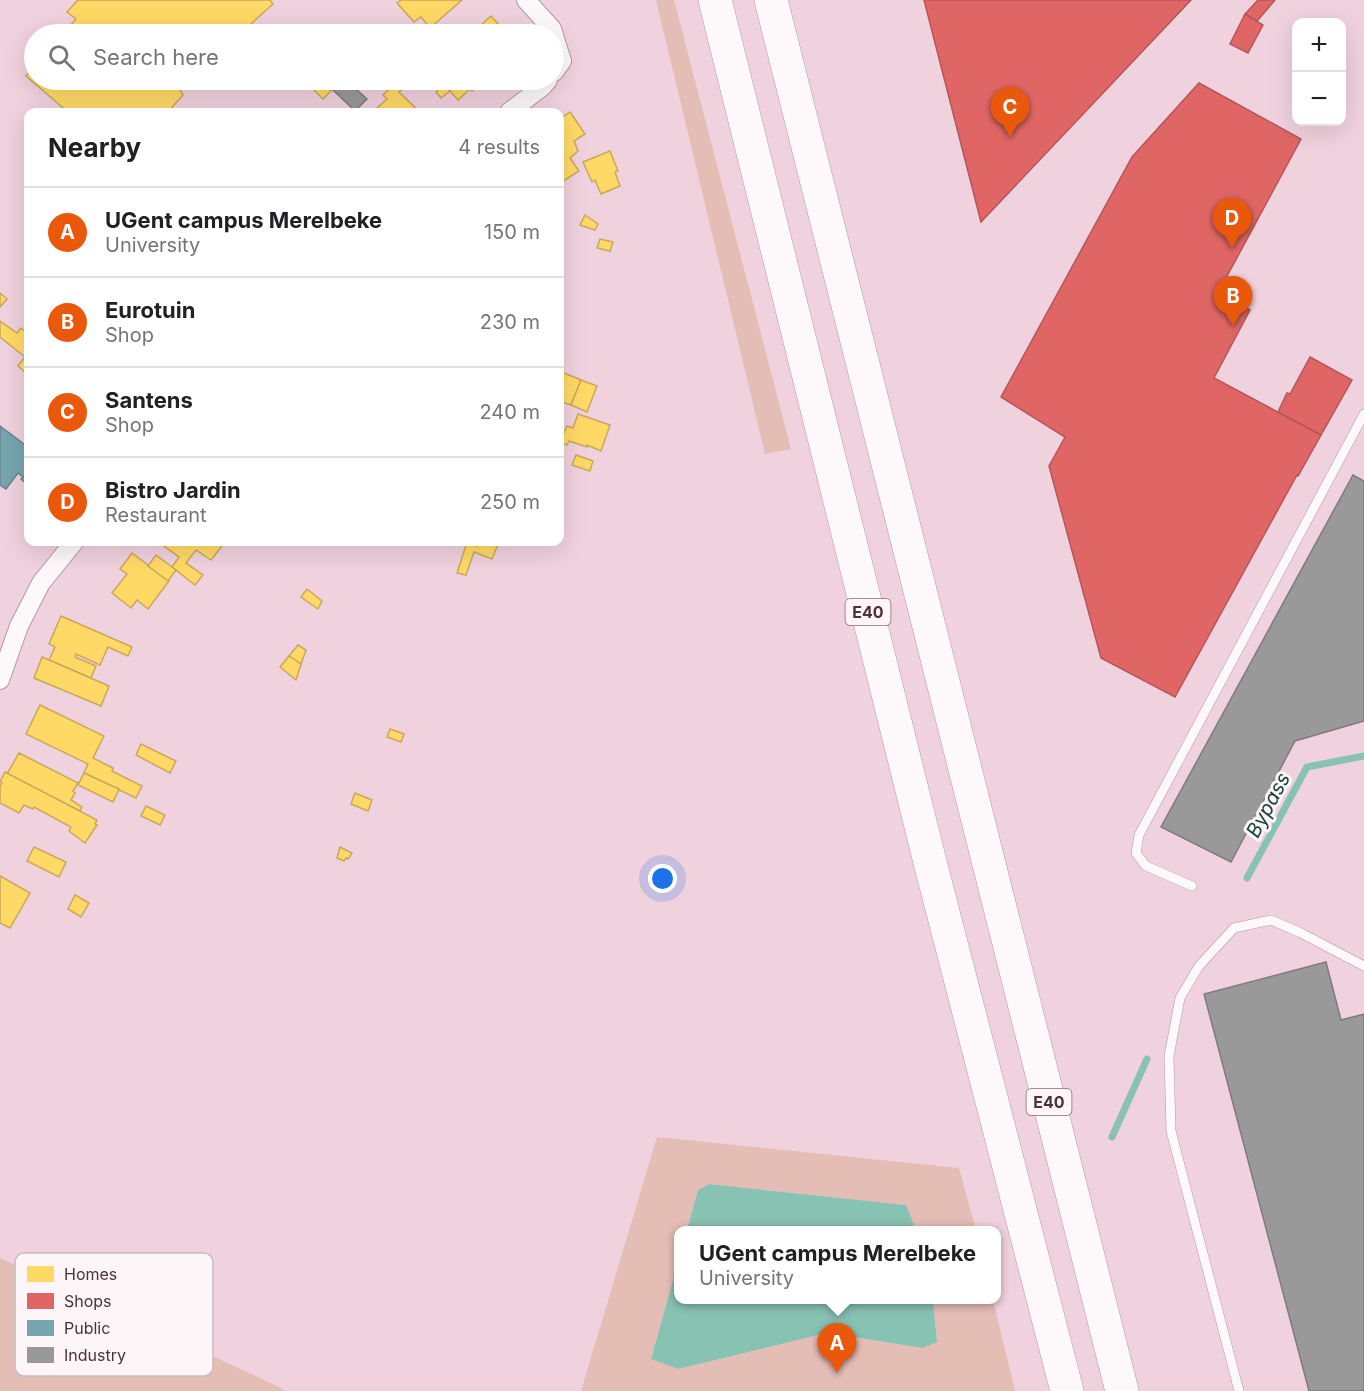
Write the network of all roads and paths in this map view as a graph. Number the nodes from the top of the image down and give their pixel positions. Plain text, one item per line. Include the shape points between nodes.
1 (526, 0) edge
2 (715, 0) edge
3 (771, 0) edge
4 (548, 24) edge
5 (538, 90) edge
6 (514, 108) edge
7 (1364, 414) edge
8 (71, 546) edge
9 (0, 680) edge
10 (1192, 886) dead end
11 (1364, 966) edge
12 (1067, 1391) edge
13 (1122, 1391) edge
14 (1239, 1391) edge

1 - 4 street
2 - 12 highway, E40 via 930,862
3 - 13 highway, E40
5 - 6 street
7 - 10 lane via 1139,835 1136,853 1146,866
8 - 9 street via 41,583 19,626
11 - 14 lane via 1271,920 1234,928 1199,966 1180,998 1169,1056 1171,1131

